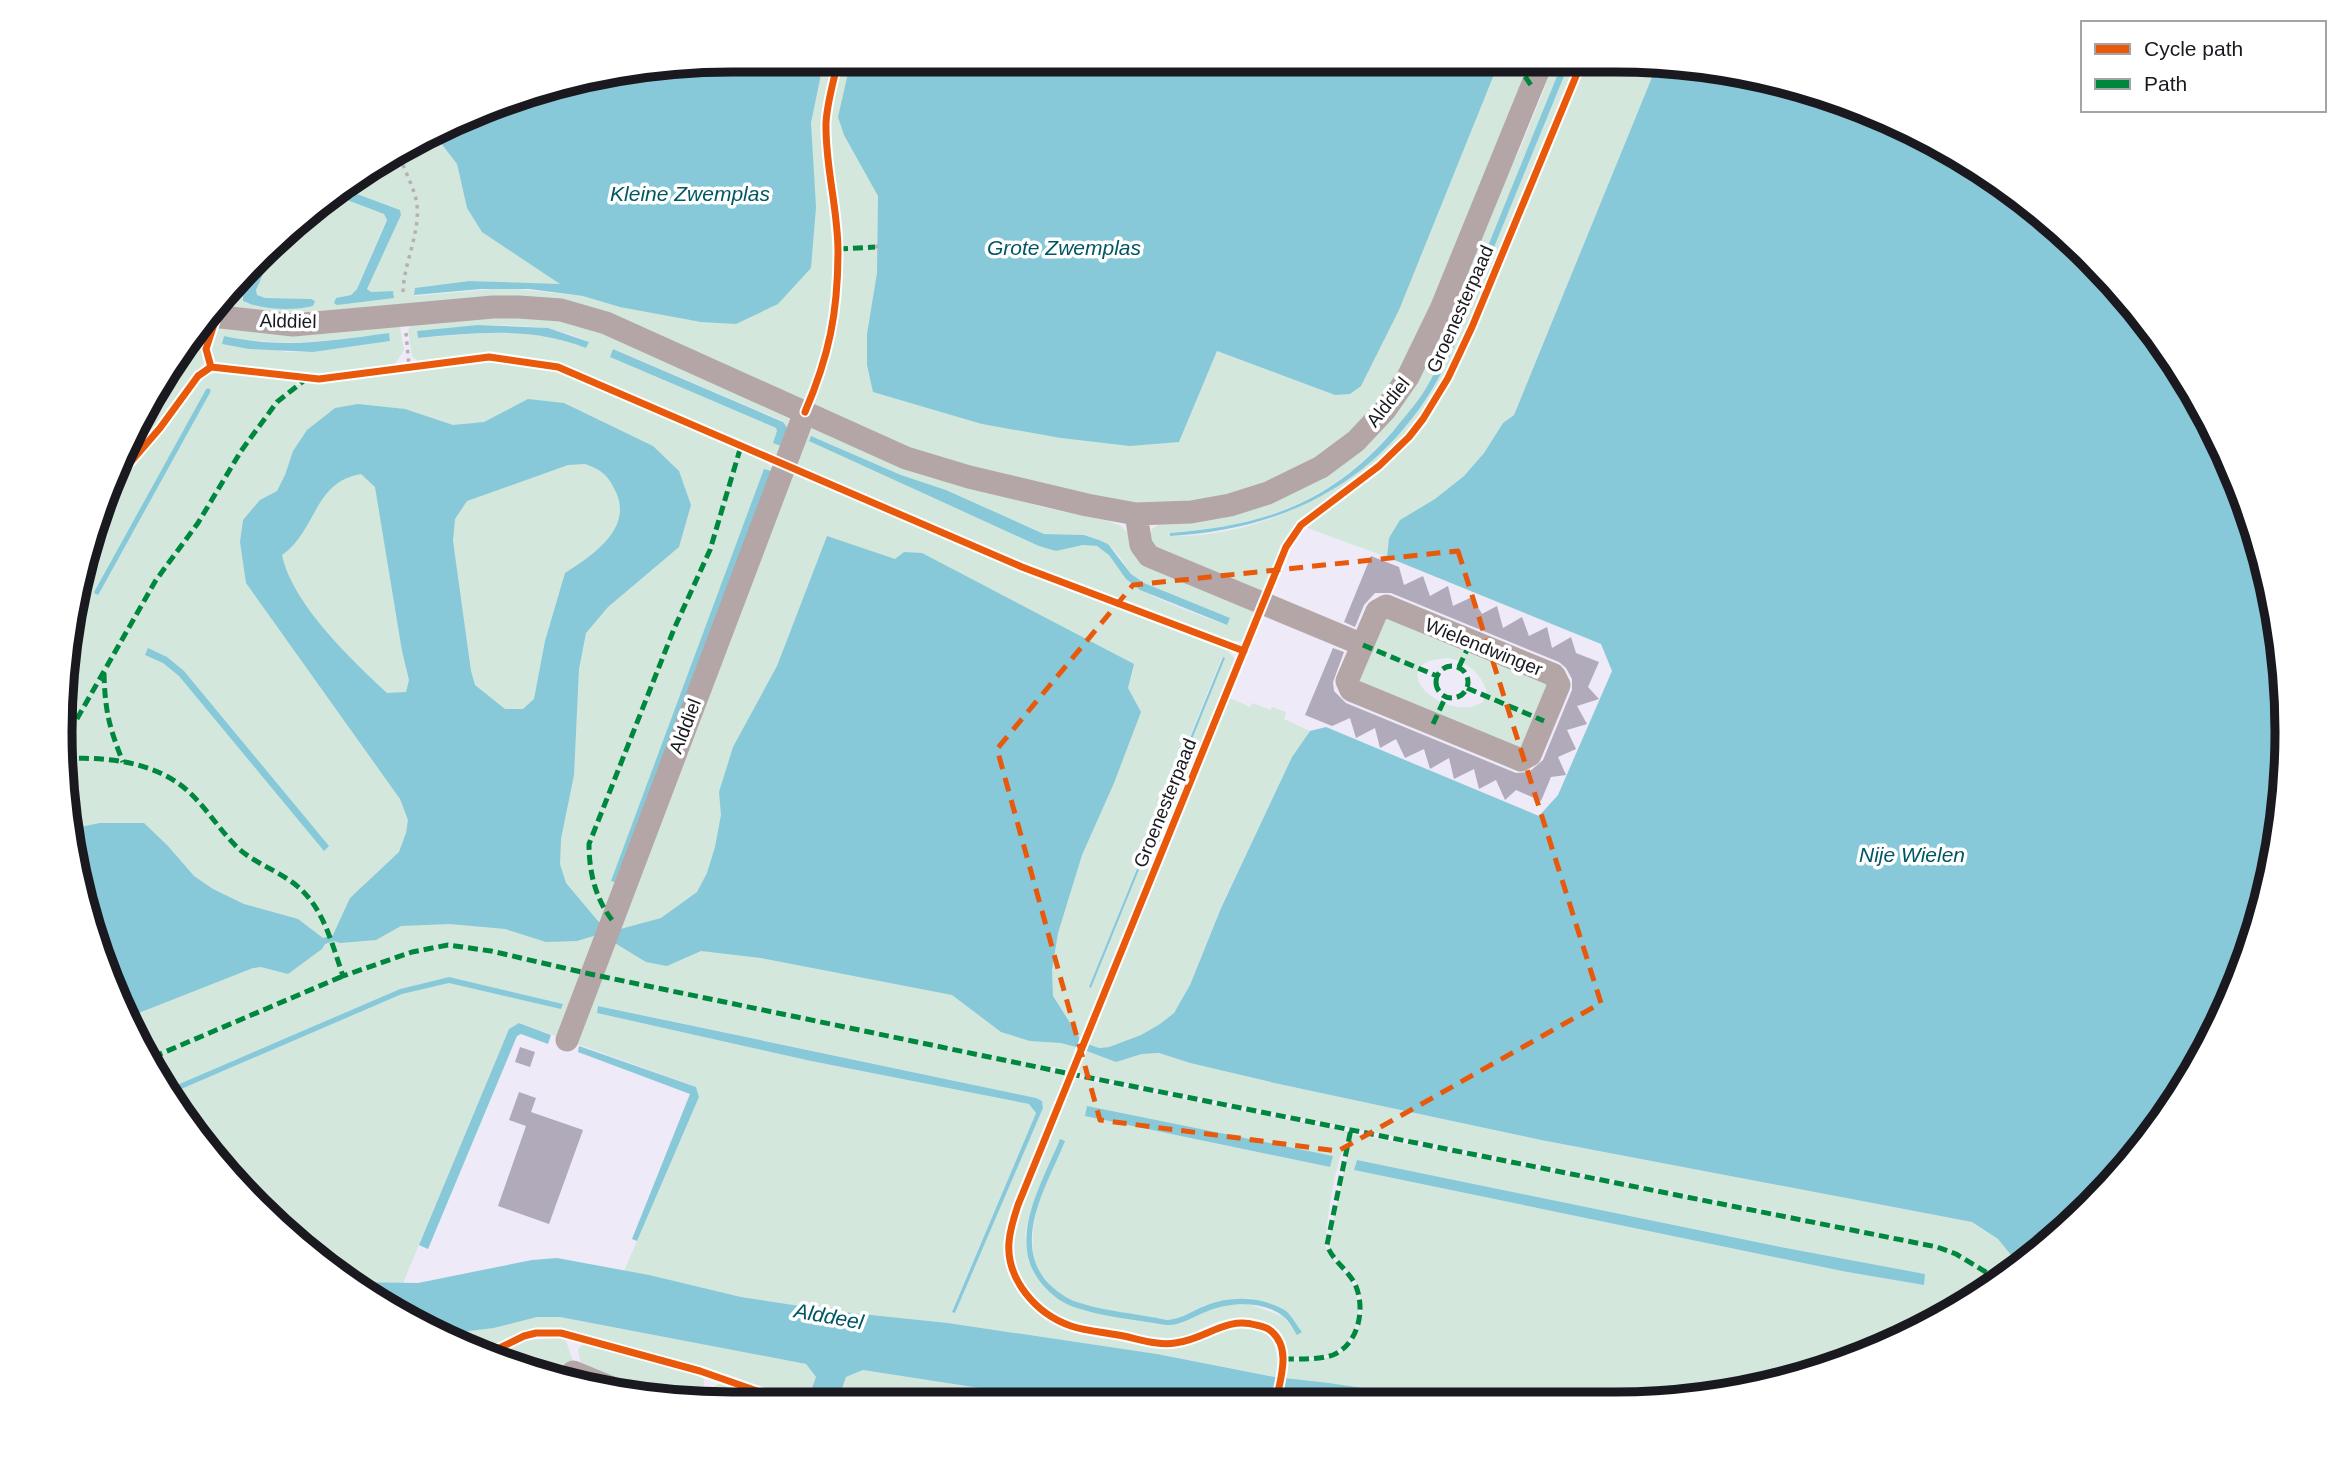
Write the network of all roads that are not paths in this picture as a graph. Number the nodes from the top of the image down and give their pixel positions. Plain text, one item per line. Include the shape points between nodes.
1 (1538, 72) edge
2 (219, 317) edge
3 (805, 412) junction
4 (1136, 514) junction
5 (1363, 645) junction
6 (567, 1040) dead end
7 (573, 1372) dead end
8 (578, 1374) edge

1 - 4 street, Alddiel via 1426,343 1385,410 1356,441 1321,467 1268,493 1191,512
2 - 3 street, Alddiel via 293,325 493,307 561,310 606,323
3 - 4 street, Alddiel via 906,458 969,477
3 - 6 street, Alddiel
4 - 5 street via 1140,545 1149,556
5 - 5 street, Wielendwinger via 1347,681 1351,690 1521,760 1530,755 1559,685 1554,676 1387,606 1377,611
7 - 8 street

